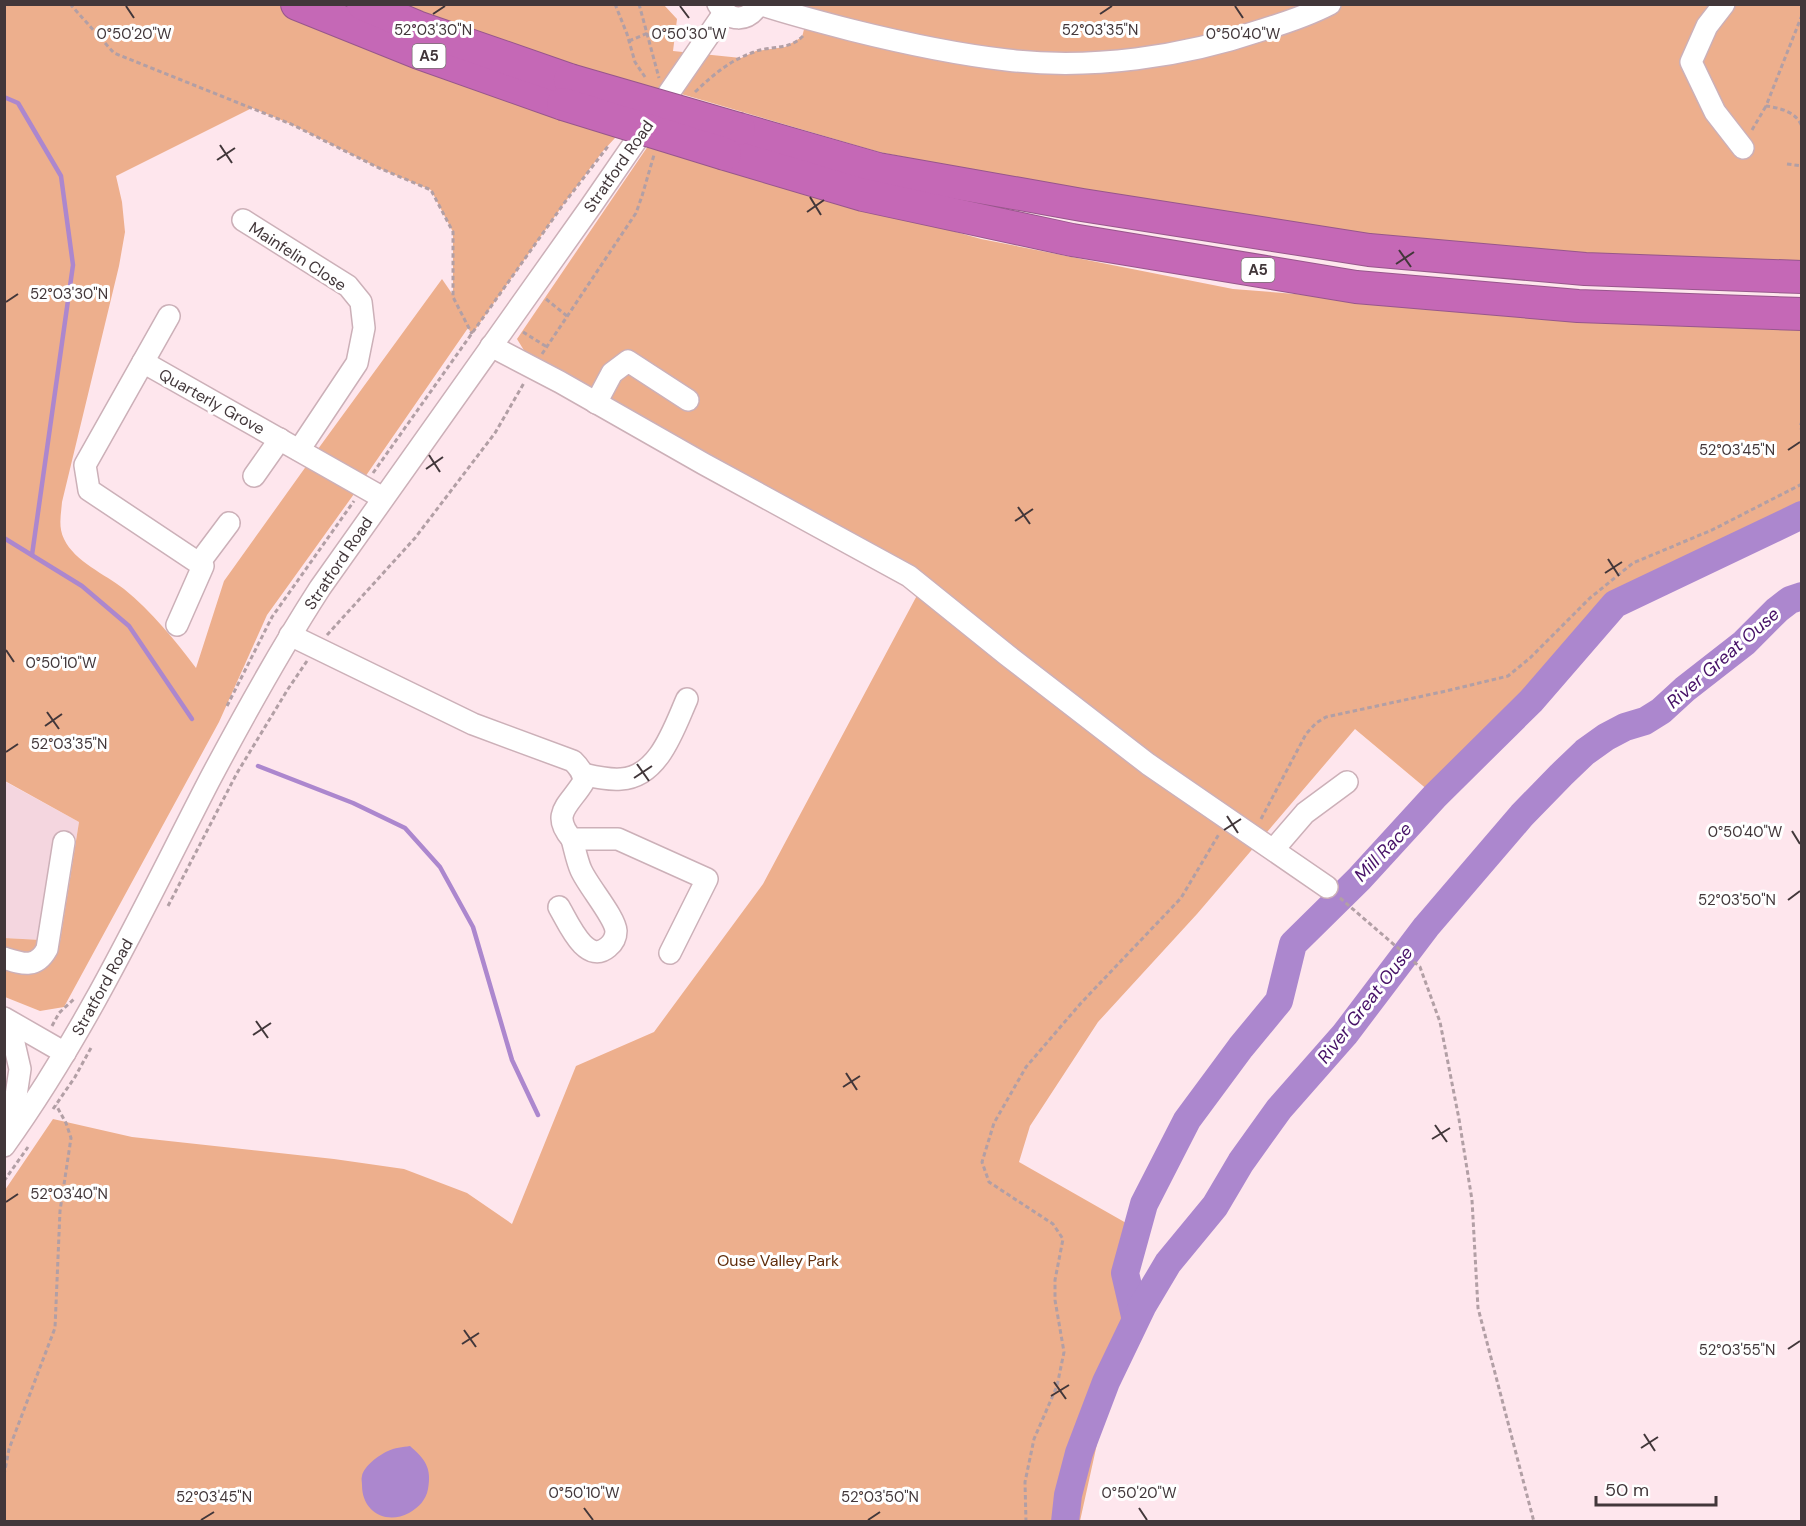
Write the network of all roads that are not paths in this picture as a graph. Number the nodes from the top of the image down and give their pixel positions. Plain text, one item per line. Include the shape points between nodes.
1 (297, 4) edge
2 (363, 4) edge
3 (759, 4) edge
4 (1330, 4) edge
5 (1724, 4) edge
6 (721, 9) edge
7 (567, 92) junction
8 (732, 142) junction
9 (1743, 148) road end
10 (243, 220) dead end
11 (1802, 277) edge
12 (1802, 314) edge
13 (169, 316) dead end
14 (491, 346) junction
15 (143, 362) junction
16 (688, 400) dead end
17 (596, 403) junction
18 (290, 445) junction
19 (254, 476) dead end
20 (383, 498) junction
21 (229, 523) dead end
22 (199, 563) junction
23 (177, 625) dead end
24 (290, 635) junction
25 (687, 699) dead end
26 (583, 774) junction
27 (1347, 782) dead end
28 (572, 839) junction
29 (64, 842) dead end
30 (1274, 849) junction
31 (1327, 887) road end
32 (559, 907) dead end
33 (670, 953) dead end
34 (4, 958) edge
35 (4, 1018) edge
36 (4, 1023) edge
37 (65, 1053) junction
38 (7, 1143) edge

1 - 7 highway, A5 via 419,53
2 - 7 highway, A5
3 - 4 street via 917,47 1009,61 1060,63 1174,54 1239,38
3 - 6 street via 743,18 729,16
5 - 9 street via 1707,26 1691,62 1714,112
6 - 14 street, Stratford Road via 597,197
7 - 8 highway, A5, bridge
8 - 11 highway, A5 via 1082,205 1369,250 1585,268
8 - 12 highway, A5 via 863,195 1072,240 1356,287 1578,306
10 - 18 street, Mainfelin Close via 348,286 362,302 364,328 357,363
13 - 15 street, Quarterly Grove
14 - 17 street
14 - 20 street, Stratford Road
15 - 18 street, Quarterly Grove
15 - 22 street, Quarterly Grove via 85,465 89,490
16 - 17 street via 628,361 612,373
17 - 30 street via 909,576 1148,764
18 - 19 street, Quarterly Grove
18 - 20 street, Quarterly Grove
20 - 24 street, Stratford Road
21 - 22 street
22 - 23 street via 203,566
24 - 26 street via 473,724 573,761
24 - 37 street, Stratford Road
25 - 26 street via 666,745 643,770 622,779
26 - 28 street via 584,782 563,810 566,831
27 - 30 street via 1305,813
28 - 32 street via 582,871 613,922 614,941 607,949 591,952
28 - 33 street via 618,839 708,879
29 - 34 street via 47,949 33,963
30 - 31 street
35 - 37 street
36 - 38 street via 20,1069
37 - 38 street, Stratford Road

